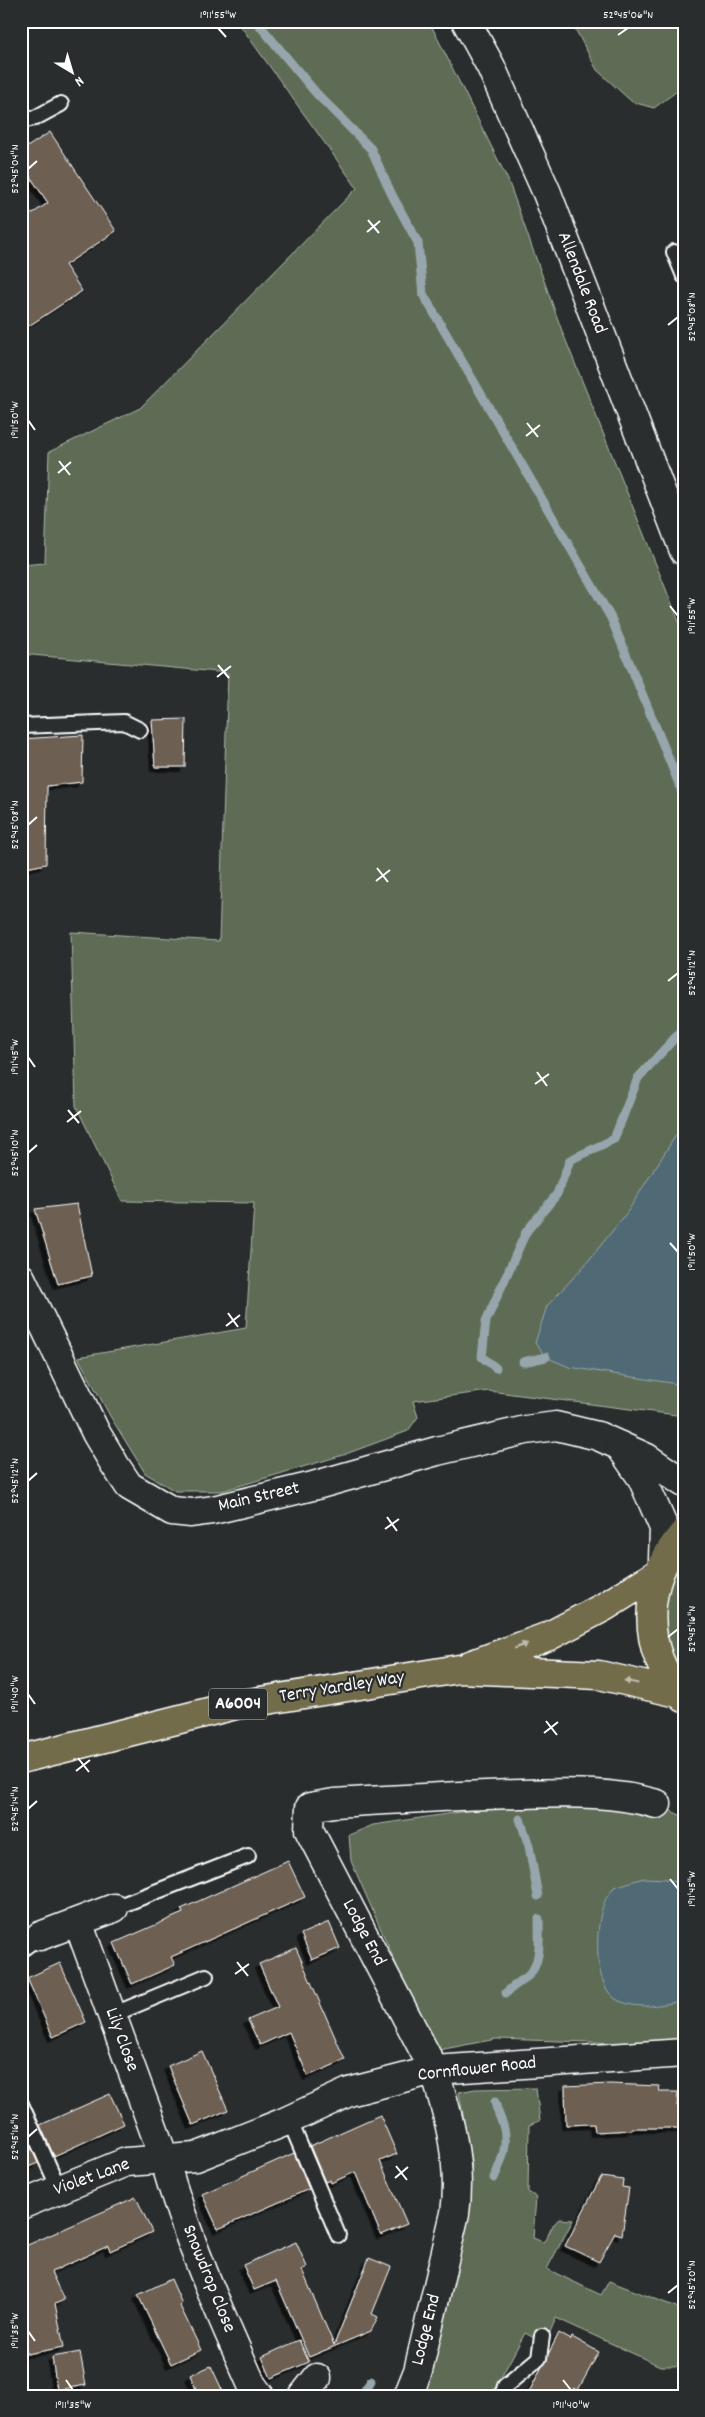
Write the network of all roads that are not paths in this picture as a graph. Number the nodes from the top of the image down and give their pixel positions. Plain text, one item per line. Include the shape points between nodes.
1 (466, 21) edge
2 (61, 104) dead end
3 (21, 121) edge
4 (674, 252) dead end
5 (684, 276) edge
6 (684, 551) edge
7 (21, 726) edge
8 (140, 730) dead end
9 (21, 1278) edge
10 (620, 1446) junction
11 (684, 1483) edge
12 (684, 1533) edge
13 (660, 1567) junction
14 (459, 1669) junction
15 (681, 1696) edge
16 (21, 1759) edge
17 (657, 1804) dead end
18 (248, 1856) dead end
19 (114, 1908) joint
20 (78, 1922) junction
21 (30, 1943) edge
22 (206, 1976) dead end
23 (112, 2015) junction
24 (684, 2053) edge
25 (434, 2070) junction
26 (21, 2104) edge
27 (290, 2119) junction
28 (164, 2158) junction
29 (59, 2189) junction
30 (21, 2206) edge
31 (338, 2235) dead end
32 (542, 2336) dead end
33 (260, 2396) edge
34 (408, 2396) edge
35 (502, 2396) edge

1 - 6 street, Allendale Road via 546,193
2 - 3 lane via 35,118
4 - 5 lane
7 - 8 lane via 124,722
9 - 10 street, Main Street via 96,1433 115,1465 129,1486 172,1511 213,1510 526,1430 556,1426 598,1436
10 - 11 street, Main Street via 647,1458
10 - 13 street via 642,1478 664,1528
12 - 13 main road, A6004
14 -> 13 main road, Terry Yardley Way / A6004 via 549,1636 604,1607
13 - 15 main road, A6004 via 650,1609 650,1626 656,1654
15 -> 14 main road, Terry Yardley Way / A6004 via 599,1675
14 - 16 main road, Terry Yardley Way / A6004 via 236,1705
17 - 25 street, Lodge End via 634,1797 594,1792 310,1806 310,1830
18 - 19 lane
19 - 20 street
20 - 21 street
20 - 23 street, Lily Close
22 - 23 lane
23 - 28 street, Lily Close
24 - 25 street, Cornflower Road
25 - 27 street, Cornflower Road via 349,2092
25 - 34 street, Lodge End via 450,2124 459,2189 418,2372
26 - 29 lane
27 - 28 street, Cornflower Road via 196,2157
27 - 31 lane
28 - 29 street, Violet Lane via 126,2162
28 - 33 street, Snowdrop Close via 212,2296
29 - 30 street, Violet Lane
32 - 35 lane via 539,2358 505,2386

